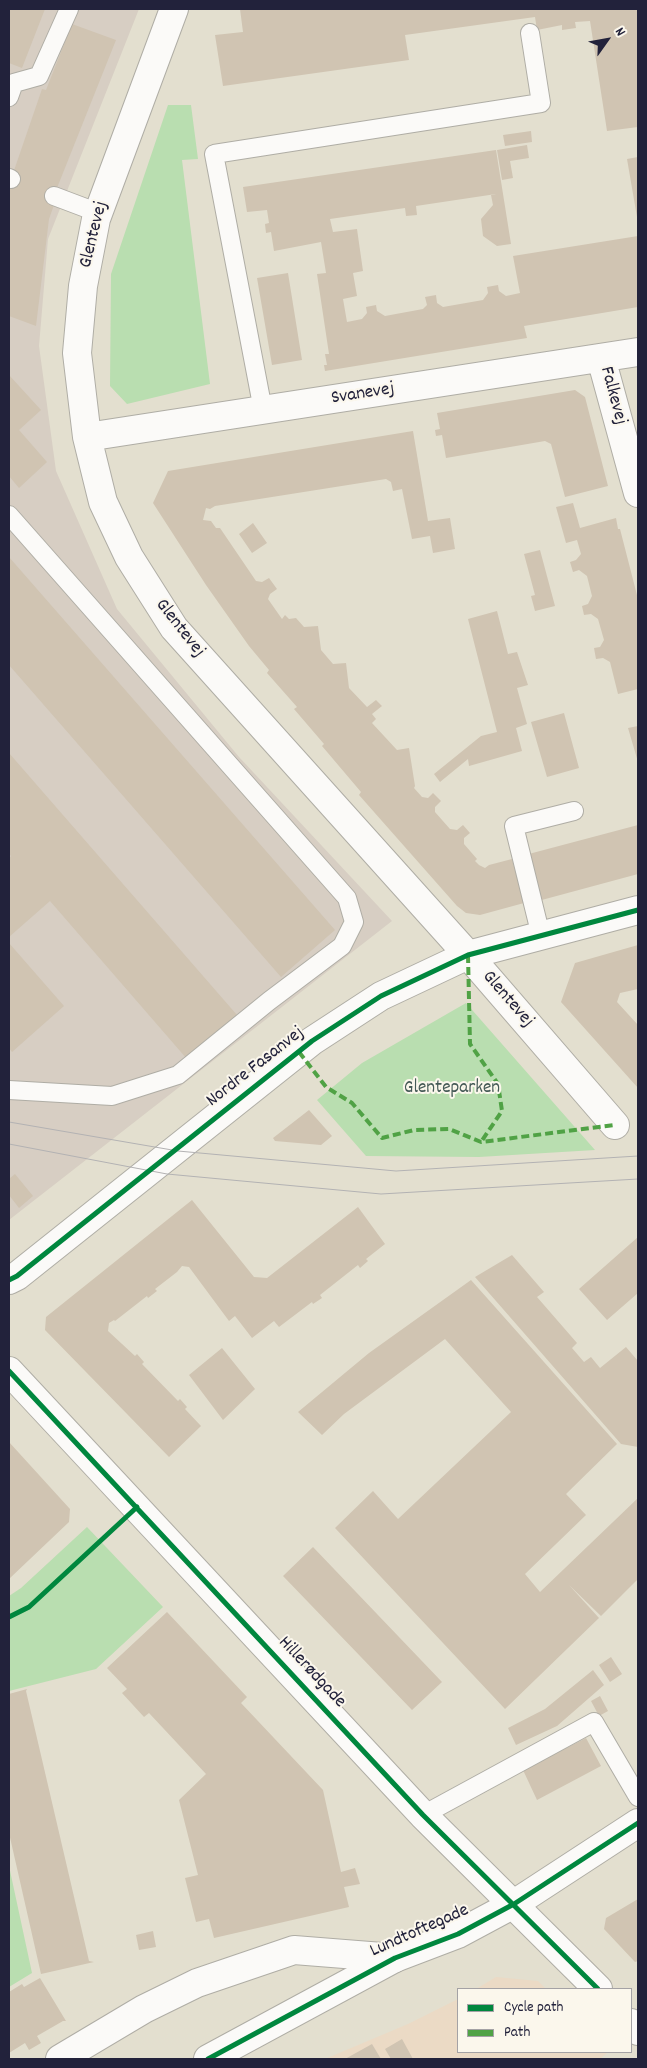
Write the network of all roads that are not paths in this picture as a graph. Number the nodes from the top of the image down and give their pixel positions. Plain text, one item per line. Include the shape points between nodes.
1 (69, 9) edge
2 (174, 9) edge
3 (530, 34) dead end
4 (9, 97) edge
5 (54, 196) dead end
6 (99, 213) junction
7 (638, 352) edge
8 (601, 358) junction
9 (263, 410) junction
10 (87, 437) junction
11 (638, 493) edge
12 (9, 515) edge
13 (574, 811) dead end
14 (638, 910) edge
15 (541, 936) junction
16 (468, 955) junction
17 (9, 1090) edge
18 (615, 1125) dead end
19 (9, 1280) edge
20 (9, 1371) edge
21 (638, 1797) edge
22 (423, 1815) junction
23 (638, 1823) edge
24 (514, 1904) junction
25 (394, 1958) junction
26 (597, 1988) edge
27 (60, 2059) edge
28 (208, 2059) edge

1 - 4 lane via 39,76 14,83
2 - 6 street, Glentevej
3 - 9 lane via 541,103 214,154
5 - 6 lane
6 - 10 street, Glentevej via 83,286 78,353
7 - 8 street, Svanevej
8 - 9 street, Svanevej
8 - 11 street, Falkevej
9 - 10 street, Svanevej
10 - 16 street, Glentevej via 103,502 129,557 174,628
12 - 17 lane via 347,898 354,922 342,946 178,1075 112,1096
13 - 15 lane via 514,826
14 - 15 street, Nordre Fasanvej
15 - 16 street, Nordre Fasanvej
16 - 18 street, Glentevej
16 - 19 street, Nordre Fasanvej via 381,996 312,1042
20 - 22 street, Hillerødgade
21 - 22 lane via 594,1722
22 - 24 street, Hillerødgade
23 - 24 street, Lundtoftegade
24 - 25 street, Lundtoftegade via 458,1934
24 - 26 street, Hillerødgade
25 - 27 street, Lundtoftegade via 294,1950 196,1983 144,2009
25 - 28 street, Lundtoftegade

